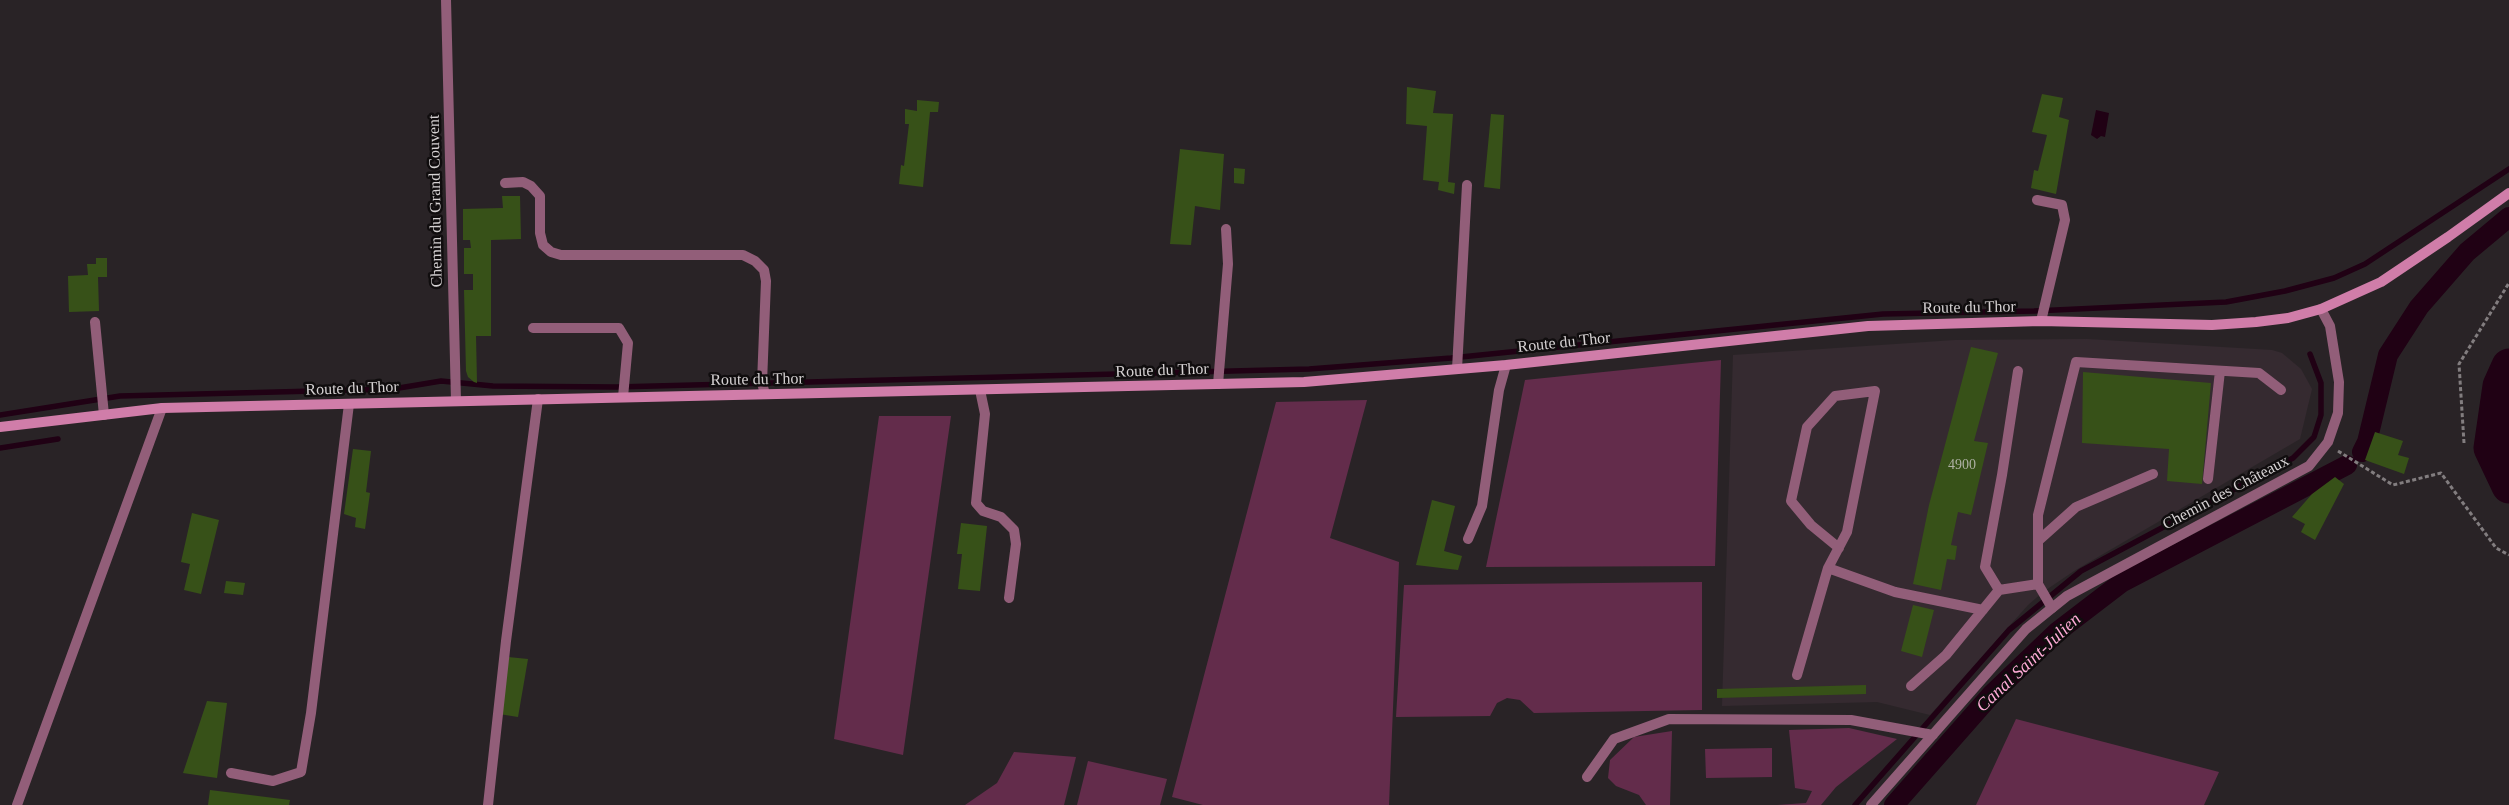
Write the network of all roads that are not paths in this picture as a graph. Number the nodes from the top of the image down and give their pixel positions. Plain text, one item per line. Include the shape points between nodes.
1 (446, 0) edge
2 (504, 184) dead end
3 (1467, 185) dead end
4 (2509, 193) edge
5 (2037, 200) dead end
6 (1226, 229) dead end
7 (2321, 309) junction
8 (2041, 321) junction
9 (96, 322) dead end
10 (533, 328) dead end
11 (1506, 365) junction
12 (1457, 369) junction
13 (2018, 371) dead end
14 (2220, 371) junction
15 (1218, 384) junction
16 (980, 390) junction
17 (2281, 390) dead end
18 (764, 394) junction
19 (623, 398) junction
20 (538, 399) junction
21 (456, 401) junction
22 (350, 404) junction
23 (162, 408) junction
24 (104, 415) junction
25 (0, 427) edge
26 (2152, 474) dead end
27 (2208, 479) dead end
28 (1468, 539) dead end
29 (2038, 541) junction
30 (1839, 548) junction
31 (1828, 568) junction
32 (2038, 584) junction
33 (1999, 590) junction
34 (1009, 598) dead end
35 (2052, 608) junction
36 (1983, 610) junction
37 (1797, 676) dead end
38 (1911, 686) dead end
39 (1933, 735) junction
40 (231, 773) dead end
41 (1587, 777) dead end
42 (17, 805) edge
43 (488, 805) edge
44 (1871, 805) edge

1 - 21 street, Chemin du Grand Couvent
2 - 18 street via 523,182 540,196 540,233 543,245 551,252 561,255 743,254 755,261 764,270 766,281
3 - 12 street
4 - 7 street via 2380,282
5 - 8 street via 2062,205 2064,220
6 - 15 street via 1228,264
7 - 8 street, Route du Thor via 2288,318 2212,325
7 - 35 street, Chemin des Châteaux via 2330,326 2338,382 2338,413 2328,442 2308,466 2067,596
8 - 11 street, Route du Thor via 1868,326
9 - 24 street
10 - 19 street via 619,328 628,343
11 - 12 street, Route du Thor
11 - 28 street via 1499,390 1482,506
12 - 15 street, Route du Thor via 1304,382
13 - 33 street via 1985,567
14 - 17 street via 2259,373
14 - 27 street
14 - 29 street via 2076,362 2038,515
15 - 16 street, Route du Thor
16 - 18 street, Route du Thor
16 - 34 street via 984,414 976,503 983,511 1001,517 1014,530 1016,544
18 - 19 street, Route du Thor
19 - 20 street, Route du Thor
20 - 21 street, Route du Thor
20 - 43 street
21 - 22 street, Route du Thor
22 - 23 street, Route du Thor
22 - 40 street via 301,772 273,781
23 - 24 street, Route du Thor
23 - 42 street
24 - 25 street, Route du Thor
26 - 29 street via 2076,507
29 - 32 street
30 - 30 street via 1811,525 1791,501 1807,427 1835,396 1875,391 1847,532
30 - 31 street
31 - 36 street via 1895,592
31 - 37 street
32 - 33 street
32 - 35 street
33 - 36 street
35 - 39 street, Chemin des Châteaux via 2026,629
36 - 38 street via 1946,655
39 - 41 street via 1851,720 1669,719 1614,739
39 - 44 street, Chemin des Châteaux

